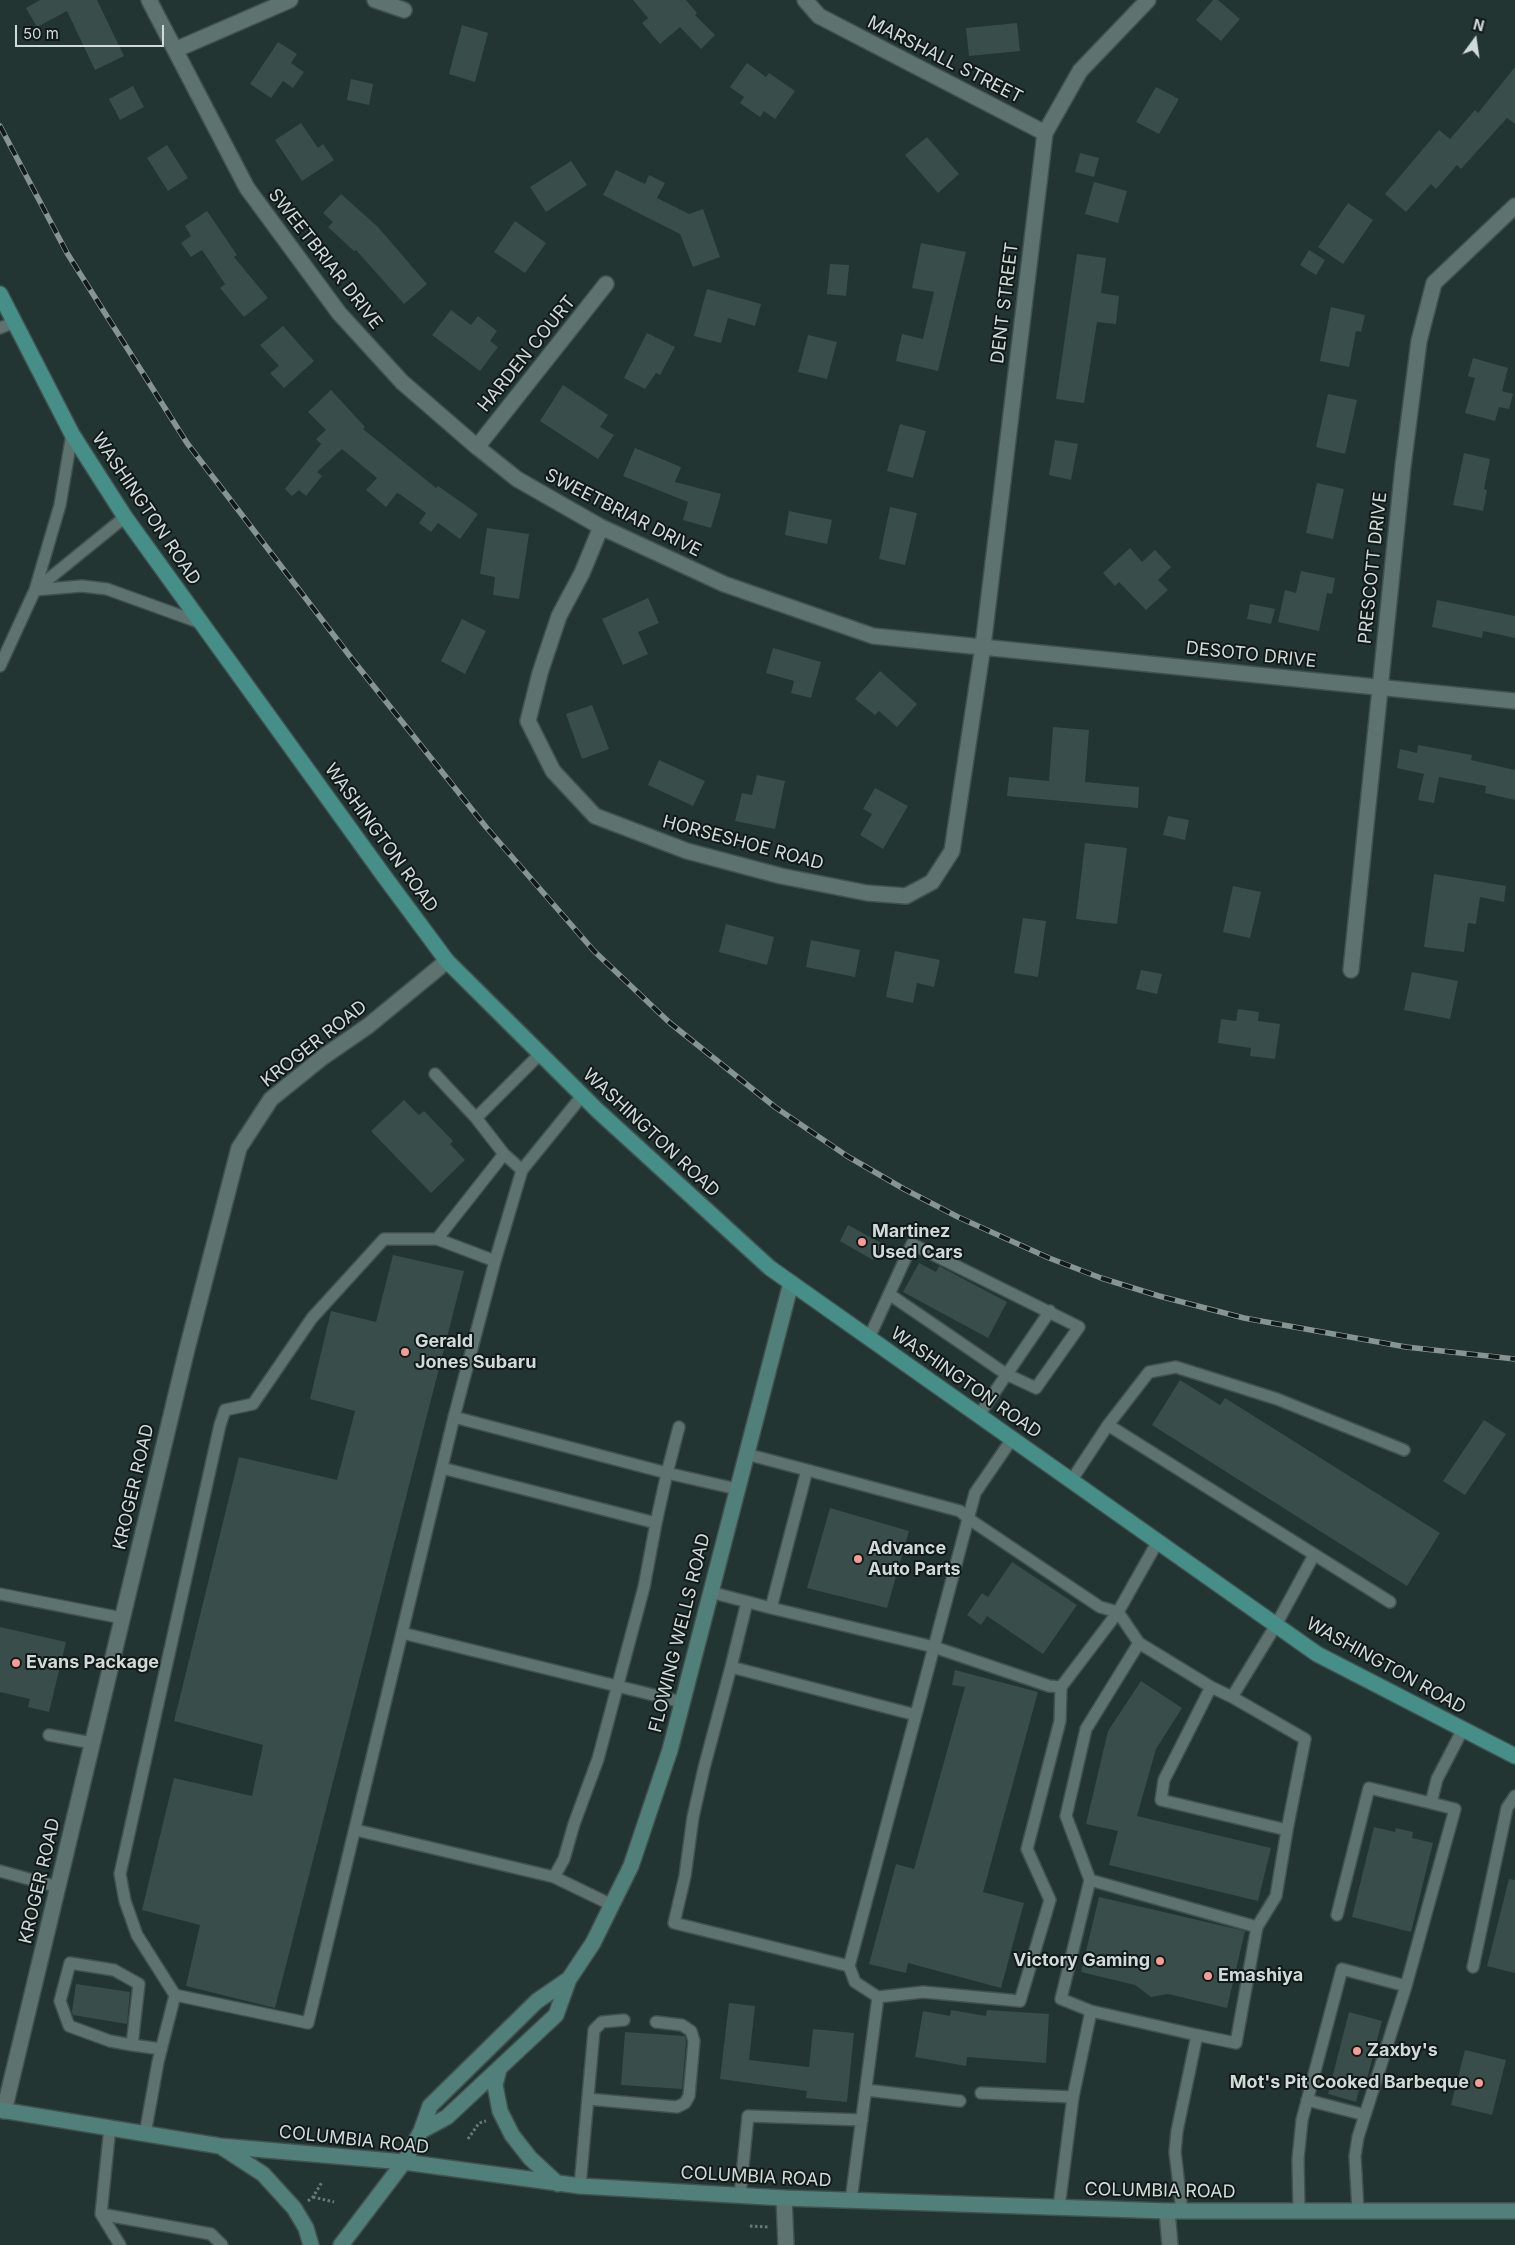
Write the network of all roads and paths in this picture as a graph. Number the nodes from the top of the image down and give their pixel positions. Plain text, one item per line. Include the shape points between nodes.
1 (149, 0) edge
2 (290, 0) edge
3 (375, 0) edge
4 (805, 0) edge
5 (1148, 0) edge
6 (404, 10) dead end
7 (175, 50) junction
8 (1045, 133) junction
9 (1515, 206) edge
10 (606, 284) dead end
11 (0, 294) edge
12 (15, 322) junction
13 (0, 328) edge
14 (72, 434) junction
15 (476, 447) junction
16 (125, 516) junction
17 (601, 527) junction
18 (34, 590) junction
19 (201, 623) junction
20 (983, 646) junction
21 (0, 666) edge
22 (1380, 687) junction
23 (1515, 701) edge
24 (448, 961) junction
25 (1351, 970) dead end
26 (540, 1054) junction
27 (435, 1074) dead end
28 (582, 1096) junction
29 (476, 1118) junction
30 (504, 1154) junction
31 (522, 1170) junction
32 (437, 1239) junction
33 (495, 1261) junction
34 (791, 1283) junction
35 (889, 1294) junction
36 (1050, 1311) junction
37 (869, 1338) junction
38 (1006, 1374) junction
39 (978, 1415) junction
40 (454, 1417) junction
41 (1108, 1425) junction
42 (680, 1427) dead end
43 (1012, 1439) junction
44 (1404, 1450) dead end
45 (746, 1454) junction
46 (442, 1468) junction
47 (807, 1470) junction
48 (667, 1473) junction
49 (1071, 1481) junction
50 (736, 1489) junction
51 (968, 1519) junction
52 (656, 1523) junction
53 (1158, 1541) junction
54 (1314, 1555) junction
55 (710, 1592) junction
56 (0, 1594) edge
57 (747, 1602) junction
58 (1390, 1602) dead end
59 (771, 1608) junction
60 (1118, 1612) junction
61 (122, 1618) junction
62 (1276, 1625) junction
63 (402, 1632) junction
64 (1139, 1643) junction
65 (934, 1647) junction
66 (731, 1666) junction
67 (618, 1685) junction
68 (1061, 1687) junction
69 (1211, 1687) junction
70 (1232, 1696) junction
71 (682, 1702) junction
72 (916, 1715) junction
73 (1463, 1729) junction
74 (49, 1735) dead end
75 (92, 1743) junction
76 (1515, 1756) edge
77 (1515, 1796) edge
78 (1431, 1803) junction
79 (356, 1830) junction
80 (1287, 1830) junction
81 (0, 1871) edge
82 (554, 1877) junction
83 (1090, 1880) junction
84 (58, 1887) junction
85 (612, 1904) junction
86 (1338, 1915) dead end
87 (1257, 1927) junction
88 (849, 1966) junction
89 (1473, 1966) dead end
90 (569, 1979) junction
91 (1406, 1986) junction
92 (175, 1995) junction
93 (878, 1998) junction
94 (1091, 2011) junction
95 (624, 2020) dead end
96 (656, 2022) dead end
97 (1197, 2034) junction
98 (132, 2046) junction
99 (161, 2049) junction
100 (499, 2069) junction
101 (866, 2090) junction
102 (981, 2093) dead end
103 (1073, 2097) junction
104 (588, 2099) junction
105 (1307, 2100) junction
106 (960, 2101) dead end
107 (2, 2110) edge
108 (1365, 2115) junction
109 (493, 2119) dead end
110 (862, 2120) junction
111 (472, 2122) dead end
112 (479, 2123) junction
113 (110, 2127) junction
114 (421, 2131) junction
115 (145, 2134) junction
116 (468, 2139) dead end
117 (220, 2146) junction
118 (404, 2162) junction
119 (322, 2182) dead end
120 (558, 2184) junction
121 (580, 2186) junction
122 (740, 2195) junction
123 (313, 2197) junction
124 (784, 2198) junction
125 (851, 2200) junction
126 (334, 2202) dead end
127 (302, 2205) dead end
128 (1059, 2207) junction
129 (1175, 2211) junction
130 (1299, 2211) junction
131 (1358, 2211) junction
132 (1515, 2211) edge
133 (101, 2214) junction
134 (120, 2245) edge
135 (222, 2245) edge
136 (311, 2245) edge
137 (341, 2245) edge
138 (786, 2245) edge
139 (1170, 2245) edge

1 - 7 street, SWEETBRIAR DRIVE
2 - 7 street
3 - 6 street
4 - 8 street, MARSHALL STREET via 819,16
5 - 8 street, DENT STREET via 1080,71
7 - 15 street, SWEETBRIAR DRIVE via 247,188 338,312 402,382
8 - 20 street, DENT STREET
9 - 22 street, PRESCOTT DRIVE via 1434,283 1418,350
10 - 15 street, HARDEN COURT
11 - 12 main road, WASHINGTON ROAD
12 - 13 lane
12 - 14 main road, WASHINGTON ROAD
14 - 16 main road, WASHINGTON ROAD
14 - 18 lane via 60,506
15 - 17 street, SWEETBRIAR DRIVE via 517,479
16 - 18 lane
16 - 19 main road, WASHINGTON ROAD
17 - 20 street, SWEETBRIAR DRIVE via 724,584 873,636
17 - 20 street, HORSESHOE ROAD via 559,616 528,721 553,771 595,816 687,851 781,876 867,893 906,896 932,882 952,851
18 - 19 lane via 82,586 107,589
18 - 21 lane
19 - 24 main road, WASHINGTON ROAD
20 - 22 street, DESOTO DRIVE
22 - 23 street, DESOTO DRIVE
22 - 25 street, PRESCOTT DRIVE
24 - 26 main road, WASHINGTON ROAD
24 - 61 street, KROGER ROAD via 271,1100 239,1148 186,1349
26 - 28 main road, WASHINGTON ROAD
26 - 29 lane
27 - 29 lane
28 - 31 lane
28 - 34 main road, WASHINGTON ROAD via 770,1268
29 - 30 lane
30 - 31 lane
30 - 32 lane
31 - 33 lane
32 - 33 lane
32 - 92 lane via 384,1239 312,1318 252,1404 225,1410 120,1874 137,1935
33 - 40 lane
34 - 37 main road, WASHINGTON ROAD
34 - 45 main road, FLOWING WELLS ROAD
35 - 36 lane via 912,1244
35 - 37 lane
35 - 38 lane
36 - 38 lane
36 - 38 lane via 1079,1327 1036,1388
37 - 39 main road, WASHINGTON ROAD
38 - 39 lane
39 - 43 main road, WASHINGTON ROAD
40 - 46 lane
40 - 48 lane
41 - 44 lane via 1149,1372 1176,1367 1277,1399
41 - 49 lane
41 - 54 lane
42 - 48 lane
43 - 49 main road, WASHINGTON ROAD
43 - 51 lane via 974,1493
45 - 47 lane
45 - 50 main road, FLOWING WELLS ROAD
46 - 52 lane
46 - 63 lane
47 - 51 lane via 960,1511
47 - 59 lane
48 - 50 lane
48 - 52 lane
49 - 53 main road, WASHINGTON ROAD
50 - 55 main road, FLOWING WELLS ROAD
51 - 60 lane via 1100,1607
51 - 65 lane
52 - 67 lane via 644,1587
53 - 60 lane
53 - 62 main road, WASHINGTON ROAD
54 - 58 lane
54 - 62 lane
55 - 57 lane
55 - 71 main road, FLOWING WELLS ROAD
56 - 61 lane
57 - 59 lane
57 - 66 lane
59 - 65 lane
60 - 64 lane
60 - 68 lane
61 - 75 street, KROGER ROAD
62 - 70 lane
62 - 73 main road, WASHINGTON ROAD via 1317,1654
63 - 67 lane
63 - 79 lane
64 - 69 lane
64 - 83 lane via 1086,1729 1066,1816
65 - 68 lane via 1049,1686
65 - 72 lane
66 - 72 lane
66 - 88 lane via 693,1817 685,1876 674,1922
67 - 71 lane
67 - 82 lane via 598,1759 564,1859
68 - 93 lane via 1060,1721 1027,1849 1050,1900 1020,2001 923,1992
69 - 70 lane
69 - 80 lane via 1164,1780 1161,1800
70 - 80 lane via 1305,1739
71 - 85 main road, FLOWING WELLS ROAD via 670,1750 631,1866
72 - 88 lane
73 - 76 main road, WASHINGTON ROAD
73 - 78 lane via 1437,1779
74 - 75 lane
75 - 84 street, KROGER ROAD
77 - 89 lane via 1507,1808
78 - 86 lane via 1369,1788
78 - 91 lane via 1455,1810
79 - 82 lane
79 - 92 lane via 308,2023
80 - 87 lane via 1276,1896
81 - 84 lane
82 - 85 lane
83 - 87 lane
83 - 94 lane via 1061,1999
84 - 107 street, KROGER ROAD
85 - 90 main road, FLOWING WELLS ROAD via 593,1943
87 - 97 lane via 1236,2043
88 - 93 lane via 855,1982
90 - 100 main road, FLOWING WELLS ROAD via 556,2015
90 - 114 main road, FLOWING WELLS ROAD via 537,2001 430,2106
91 - 105 lane via 1342,1969
91 - 108 lane
92 - 99 lane
93 - 101 lane
94 - 97 lane
94 - 103 lane
95 - 104 lane via 602,2022 594,2030
96 - 104 lane via 682,2025 691,2031 694,2041 688,2096 684,2103 677,2107
97 - 129 lane via 1177,2131
98 - 98 lane via 110,2042 69,2026 60,2001 70,1963 114,1970 138,1984
98 - 99 lane
99 - 115 lane
100 - 114 main road, FLOWING WELLS ROAD via 448,2117
100 - 120 main road via 495,2085 502,2116 530,2158
101 - 106 lane
101 - 110 lane
102 - 103 lane
103 - 128 lane
104 - 121 lane
105 - 108 lane
105 - 130 lane via 1298,2160
107 - 113 main road, COLUMBIA ROAD
108 - 131 lane via 1355,2156
109 - 112 path
110 - 122 lane via 748,2116
110 - 125 lane
111 - 112 path
112 - 116 path
113 - 115 main road, COLUMBIA ROAD
113 - 133 lane
114 - 118 main road, FLOWING WELLS ROAD
115 - 117 main road, COLUMBIA ROAD
117 - 118 main road, COLUMBIA ROAD
117 - 136 main road via 263,2174 294,2208 306,2228
118 - 120 main road, COLUMBIA ROAD
118 - 137 main road, FLOWING WELLS ROAD
119 - 123 path
120 - 121 main road, COLUMBIA ROAD
121 - 122 main road, COLUMBIA ROAD
122 - 124 main road, COLUMBIA ROAD
123 - 126 path
123 - 127 path
124 - 125 main road, COLUMBIA ROAD
124 - 138 street
125 - 128 main road, COLUMBIA ROAD
128 - 129 main road, COLUMBIA ROAD
129 - 130 main road, COLUMBIA ROAD
129 - 139 street
130 - 131 main road, COLUMBIA ROAD
131 - 132 main road, COLUMBIA ROAD
133 - 134 lane
133 - 135 lane via 211,2234

